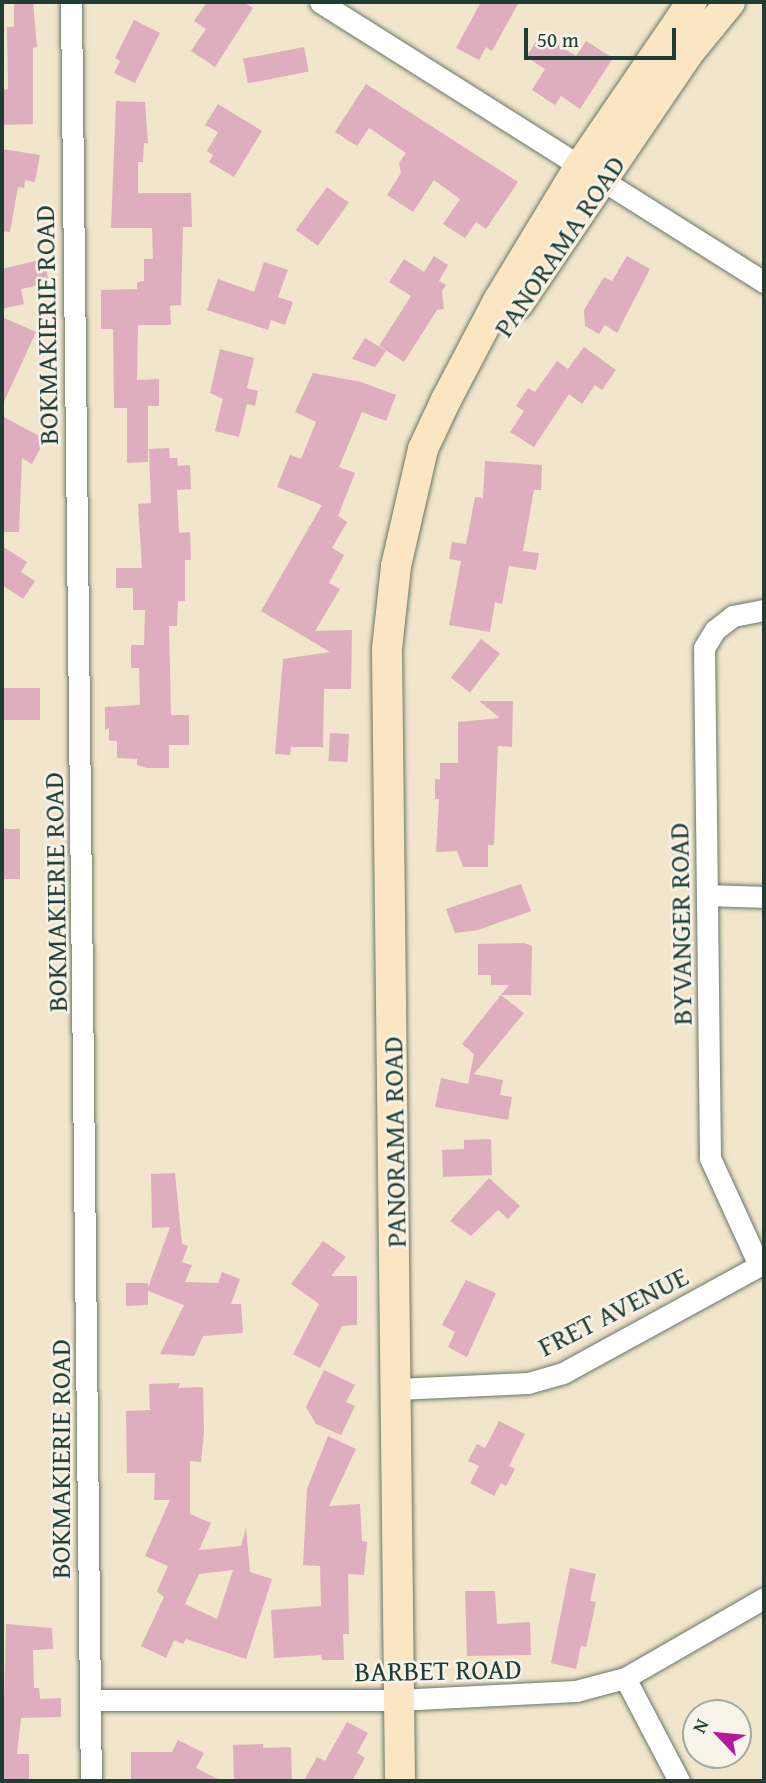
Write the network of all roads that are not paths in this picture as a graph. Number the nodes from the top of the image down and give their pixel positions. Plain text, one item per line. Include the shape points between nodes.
1 (71, 2) edge
2 (320, 2) edge
3 (691, 2) edge
4 (730, 2) edge
5 (590, 174) junction
6 (764, 282) edge
7 (764, 610) edge
8 (708, 895) junction
9 (764, 897) edge
10 (761, 1264) edge
11 (397, 1389) junction
12 (764, 1598) edge
13 (625, 1678) junction
14 (90, 1700) junction
15 (397, 1700) junction
16 (90, 1781) edge
17 (400, 1781) edge
18 (679, 1781) edge

1 - 14 street, BOKMAKIERIE ROAD
2 - 5 street
3 - 5 street, PANORAMA ROAD
4 - 5 street, PANORAMA ROAD
5 - 6 street
5 - 11 street, PANORAMA ROAD via 498,301 446,400 423,449 396,566 387,649
7 - 8 street, BYVANGER ROAD via 733,616 704,648
8 - 9 street
8 - 10 street, BYVANGER ROAD via 709,1158
10 - 11 street, FRET AVENUE via 563,1373 528,1383
11 - 15 street, PANORAMA ROAD
12 - 13 street, BARBET ROAD
13 - 15 street, BARBET ROAD via 541,1696
13 - 18 street
14 - 15 street, BARBET ROAD
14 - 16 street, BOKMAKIERIE ROAD
15 - 17 street, PANORAMA ROAD

